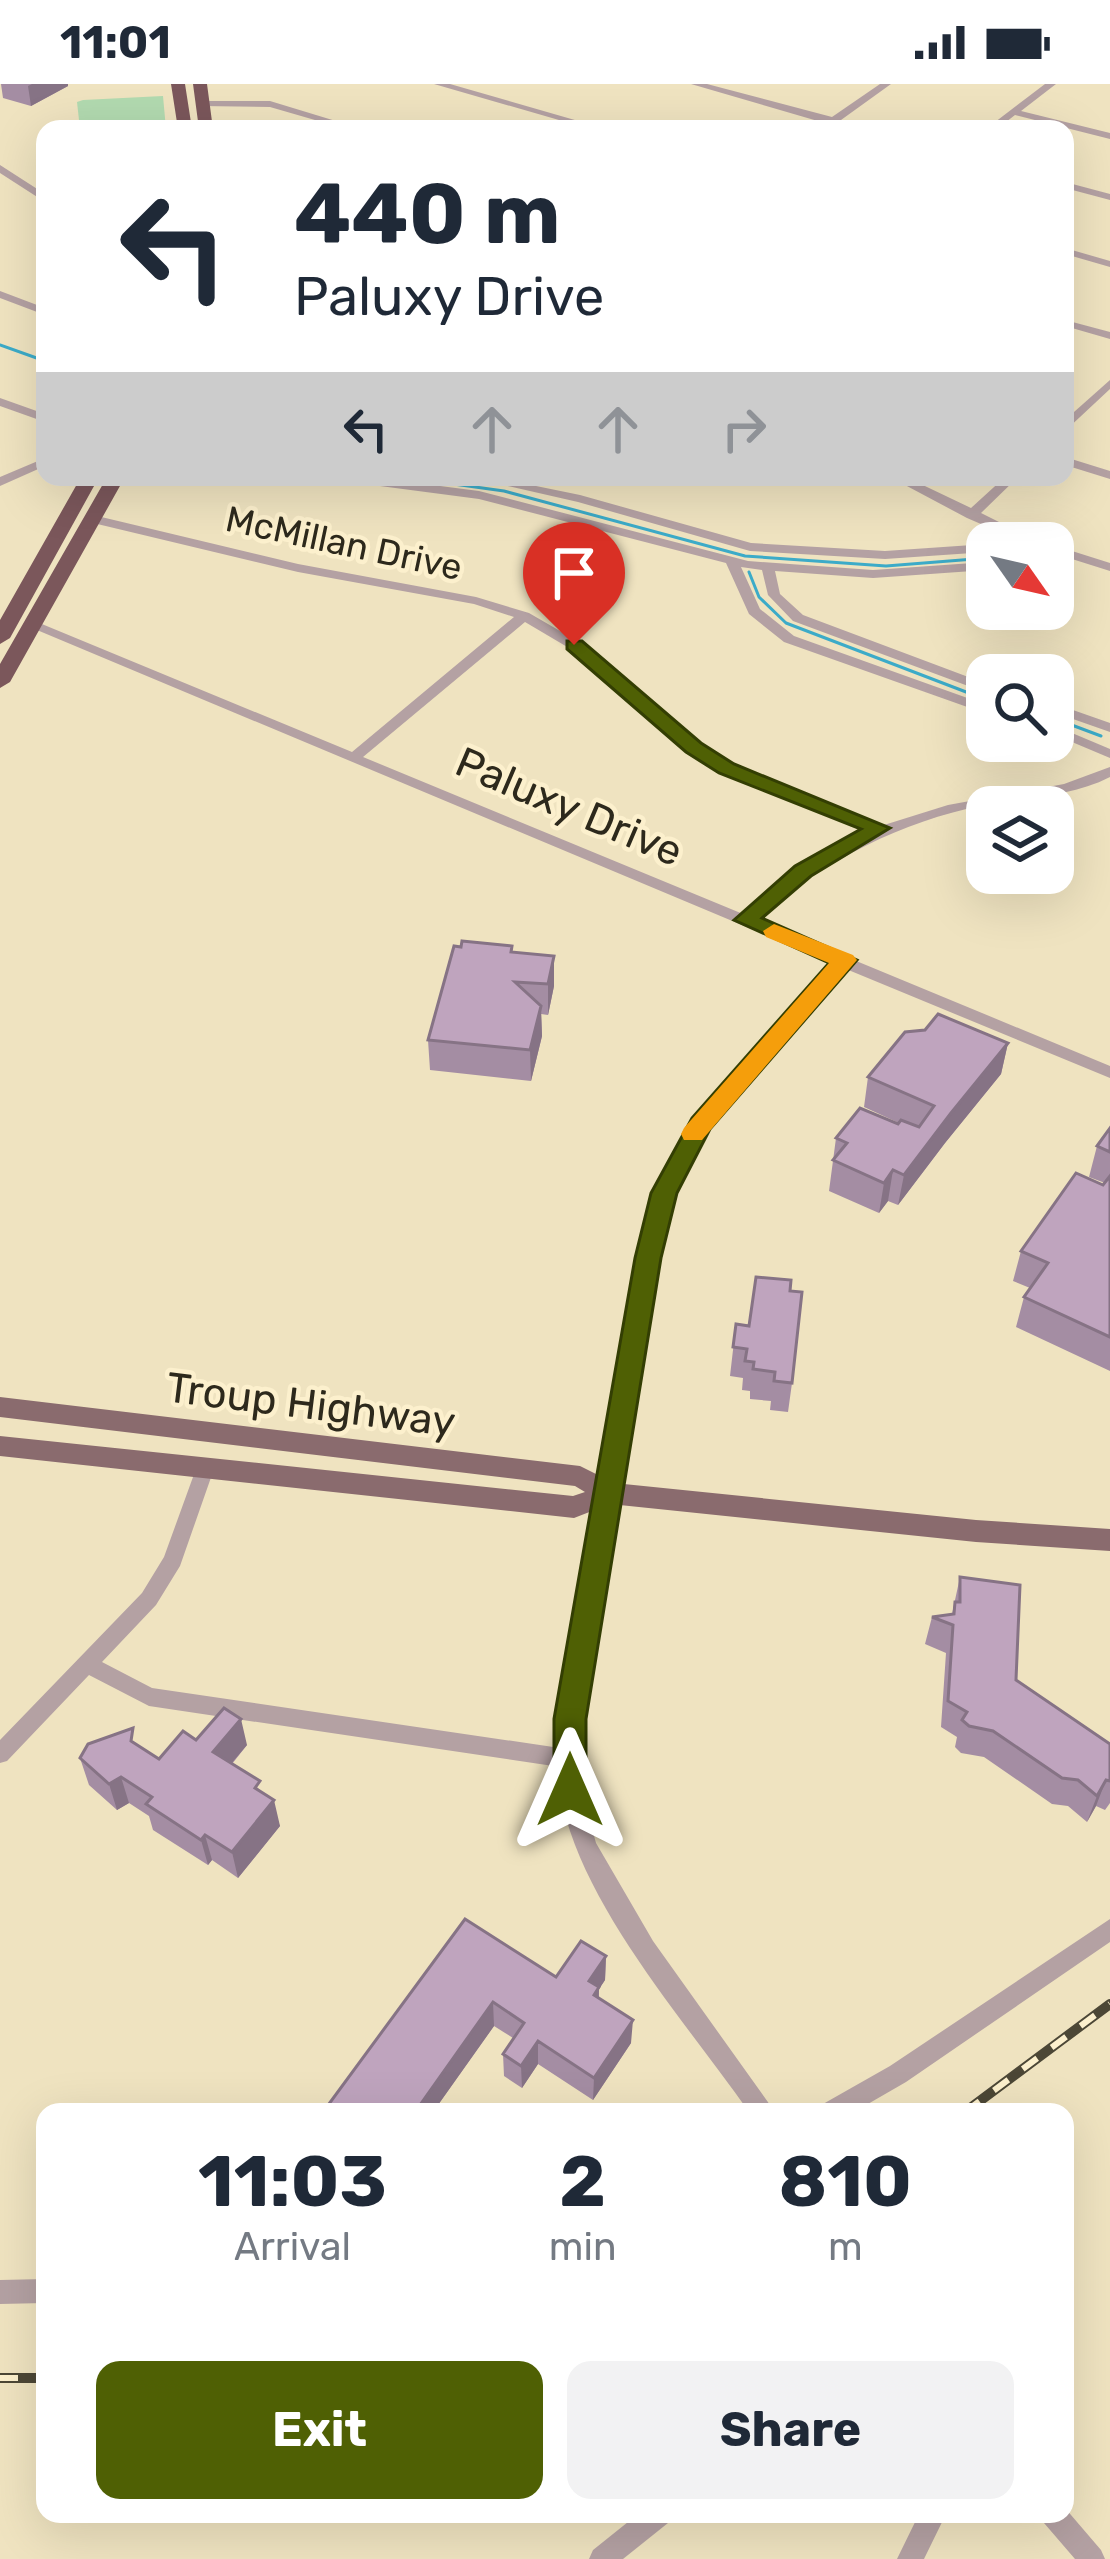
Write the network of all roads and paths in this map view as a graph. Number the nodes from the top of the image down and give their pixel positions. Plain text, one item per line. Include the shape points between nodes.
1 (178, 84) edge
2 (200, 84) edge
3 (439, 84) edge
4 (696, 84) edge
5 (886, 84) edge
6 (1051, 84) edge
7 (721, 87) edge
8 (203, 104) junction
9 (1012, 112) junction
10 (184, 120) edge
11 (205, 120) edge
12 (326, 120) edge
13 (569, 120) edge
14 (831, 120) edge
15 (835, 120) edge
16 (1002, 120) edge
17 (1045, 120) edge
18 (1074, 127) edge
19 (1110, 136) edge
20 (0, 168) edge
21 (1074, 187) edge
22 (36, 193) edge
23 (1110, 197) edge
24 (1074, 254) edge
25 (1110, 264) edge
26 (1, 295) edge
27 (36, 309) edge
28 (1074, 326) edge
29 (1110, 336) edge
30 (1110, 383) edge
31 (0, 402) edge
32 (36, 415) edge
33 (1074, 418) edge
34 (1074, 464) edge
35 (36, 466) edge
36 (1110, 475) edge
37 (0, 482) edge
38 (85, 486) edge
39 (111, 486) edge
40 (410, 486) edge
41 (516, 486) edge
42 (914, 486) edge
43 (1002, 486) edge
44 (971, 515) junction
45 (93, 519) junction
46 (985, 522) edge
47 (966, 549) edge
48 (1074, 557) edge
49 (732, 562) junction
50 (768, 567) junction
51 (1110, 567) edge
52 (966, 568) edge
53 (524, 616) junction
54 (15, 618) edge
55 (0, 638) edge
56 (966, 681) edge
57 (0, 682) edge
58 (966, 702) edge
59 (1074, 715) edge
60 (1110, 728) edge
61 (1074, 738) edge
62 (1110, 754) edge
63 (355, 758) junction
64 (1110, 771) edge
65 (879, 828) junction
66 (746, 920) junction
67 (845, 960) junction
68 (1110, 1072) edge
69 (0, 1407) edge
70 (0, 1446) edge
71 (206, 1466) junction
72 (609, 1493) junction
73 (1110, 1540) edge
74 (87, 1664) junction
75 (0, 1754) edge
76 (570, 1759) junction
77 (1110, 1928) edge
78 (757, 2103) edge
79 (852, 2103) edge
80 (0, 2291) edge
81 (36, 2291) edge
82 (648, 2523) edge
83 (928, 2523) edge
84 (1061, 2523) edge
85 (602, 2559) edge
86 (910, 2559) edge
87 (1092, 2559) edge

1 - 10 highway
2 - 8 highway
3 - 13 street
4 - 7 street
5 - 15 street
6 - 9 street
7 - 14 street
8 - 11 highway
8 - 12 street via 270,104
9 - 16 street
9 - 17 street
18 - 19 street
20 - 22 street
21 - 23 street
24 - 25 street
26 - 27 street
28 - 29 street
30 - 33 street
31 - 32 street
34 - 36 street
35 - 37 street
38 - 54 highway
39 - 45 highway
40 - 49 street via 479,495
41 - 47 street via 750,547 885,555
42 - 44 street
43 - 44 street
44 - 46 street
45 - 53 street, McMillan Drive
45 - 54 highway
48 - 51 street
49 - 50 street
49 - 58 street via 748,604 789,639
50 - 52 street via 901,574
50 - 56 street via 770,587 798,618
53 - 63 street
53 - 65 street, McMillan Drive via 574,645 726,769
54 - 55 highway
54 - 57 highway
54 - 63 street, Paluxy Drive
59 - 60 street
61 - 62 street
63 - 66 street, Paluxy Drive
64 - 65 street
65 - 66 street via 803,871
66 - 67 street, Paluxy Drive
67 - 68 street, Paluxy Drive
67 - 72 street via 680,1156 651,1243
69 - 72 main road, Troup Highway via 580,1476
70 - 71 main road, Troup Highway
71 - 72 main road, Troup Highway via 574,1507
71 - 74 street via 173,1560
72 - 73 main road, Troup Highway
72 - 76 street
74 - 75 street
74 - 76 street via 149,1696
76 - 78 street via 586,1846
77 - 79 street
80 - 81 street
82 - 85 street
83 - 86 street
84 - 87 street

